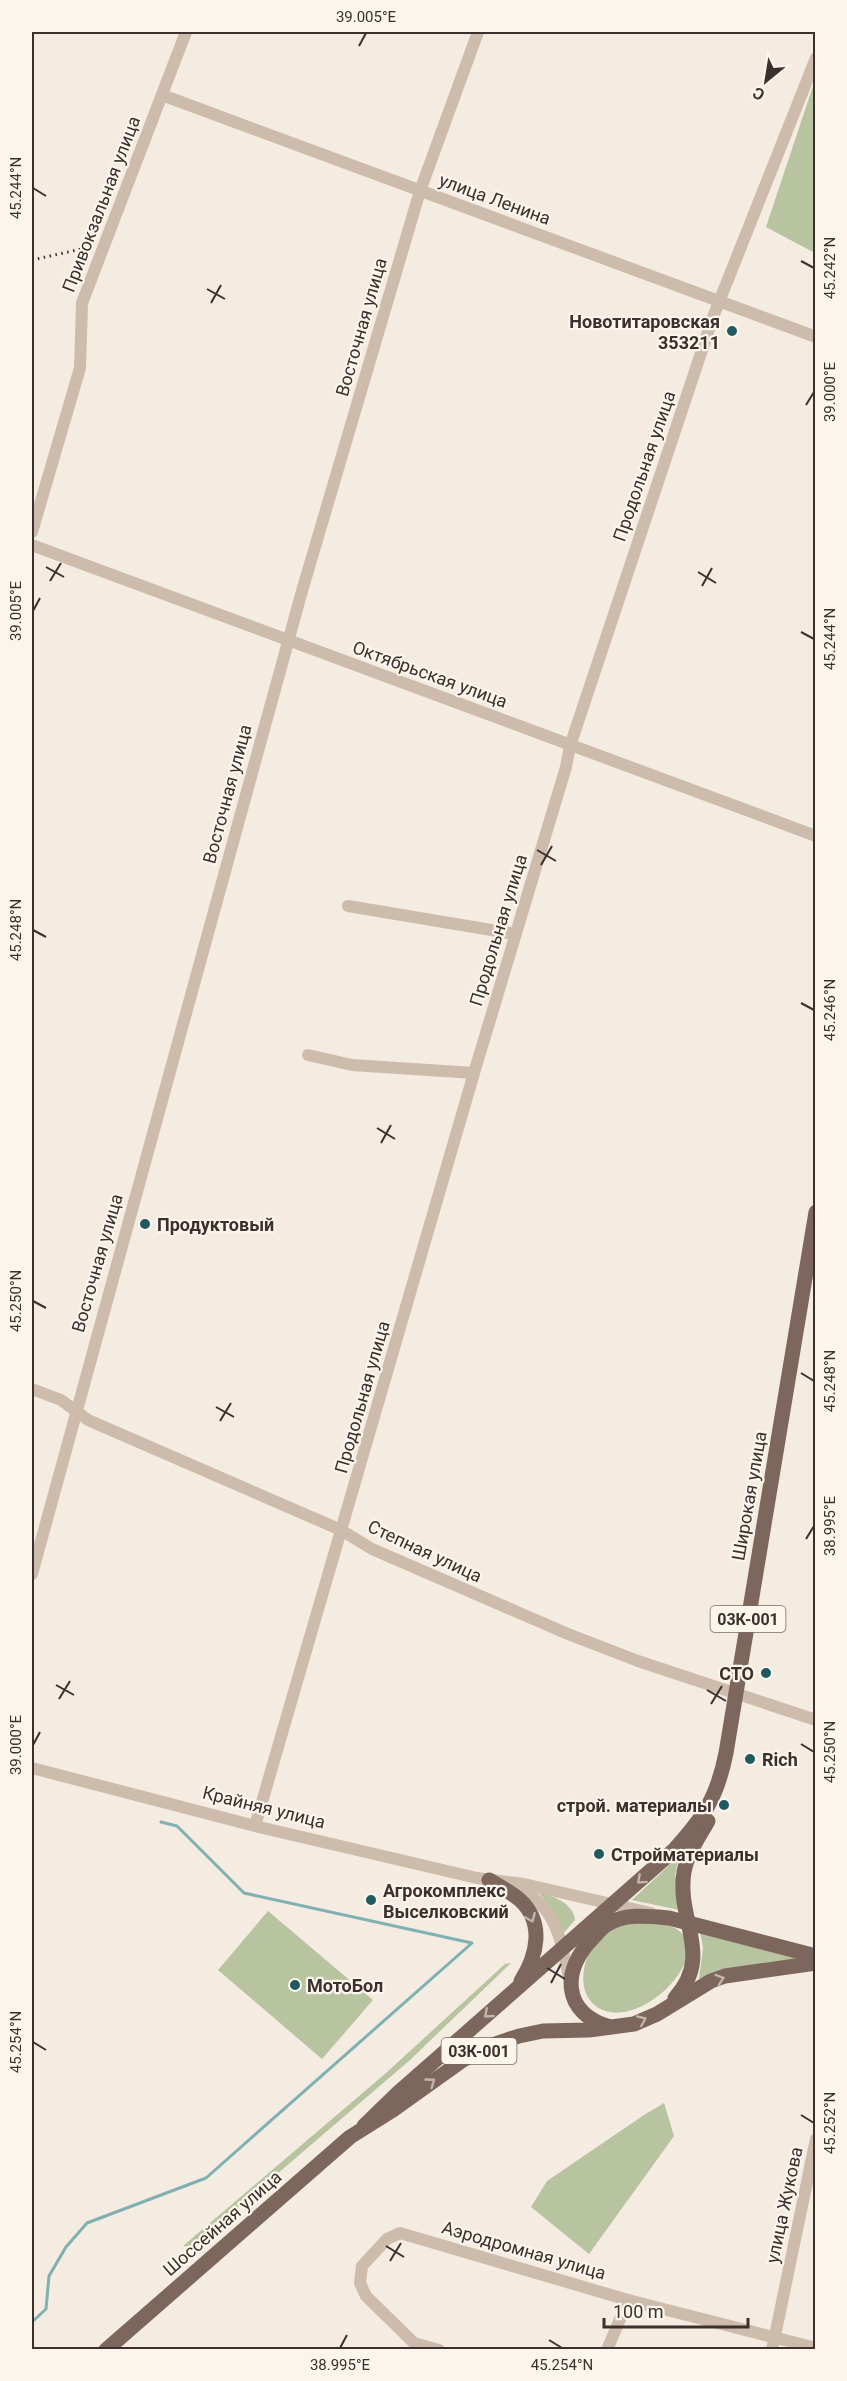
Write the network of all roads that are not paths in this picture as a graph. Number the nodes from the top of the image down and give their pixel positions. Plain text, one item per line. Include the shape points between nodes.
1 (186, 32) edge
2 (478, 32) edge
3 (816, 58) edge
4 (162, 96) junction
5 (420, 191) junction
6 (720, 302) junction
7 (816, 337) edge
8 (32, 532) edge
9 (32, 545) edge
10 (288, 640) junction
11 (570, 746) junction
12 (816, 836) edge
13 (348, 906) dead end
14 (515, 934) junction
15 (308, 1055) dead end
16 (474, 1073) junction
17 (816, 1212) edge
18 (32, 1389) edge
19 (75, 1411) junction
20 (341, 1530) junction
21 (32, 1574) edge
22 (736, 1693) junction
23 (816, 1720) edge
24 (32, 1768) edge
25 (718, 1787) junction
26 (255, 1826) junction
27 (489, 1880) junction
28 (684, 1893) junction
29 (615, 1903) junction
30 (669, 1918) junction
31 (596, 1920) junction
32 (688, 1924) junction
33 (732, 1936) junction
34 (584, 1946) junction
35 (563, 1949) junction
36 (816, 1956) edge
37 (816, 1963) edge
38 (516, 1989) junction
39 (573, 1995) junction
40 (668, 2005) junction
41 (613, 2028) junction
42 (364, 2126) junction
43 (816, 2139) edge
44 (628, 2300) junction
45 (773, 2344) edge
46 (410, 2346) edge
47 (106, 2349) edge
48 (439, 2349) edge
49 (608, 2349) edge
50 (816, 2349) edge

1 - 4 street, Привокзальная улица
2 - 5 street, Восточная улица
3 - 6 street, Продольная улица
4 - 5 street, улица Ленина
4 - 8 street, Привокзальная улица via 82,303 80,368
5 - 6 street, улица Ленина
5 - 10 street, Восточная улица
6 - 7 street, улица Ленина
6 - 11 street, Продольная улица
9 - 10 street, Октябрьская улица
10 - 11 street, Октябрьская улица
10 - 19 street, Восточная улица
11 - 12 street, Октябрьская улица
11 - 14 street, Продольная улица
13 - 14 street
14 - 16 street, Продольная улица
15 - 16 street via 352,1065
16 - 20 street, Продольная улица
17 - 22 main road, Широкая улица / 03К-001
18 - 19 street, Степная улица
19 - 20 street, Степная улица
19 - 21 street, Восточная улица
20 - 22 street, Степная улица via 372,1549 568,1634
20 - 26 street, Продольная улица
22 - 23 street, Степная улица
22 - 25 main road, Широкая улица / 03К-001
24 - 26 street, Крайняя улица
25 - 28 main road, 03К-001 via 715,1808 690,1853
25 -> 29 main road, 03К-001 via 685,1838
26 - 27 street, Крайняя улица
27 - 29 street
27 - 35 street via 520,1890 545,1907
27 -> 38 main road, 03К-001 via 521,1901 535,1926 537,1938 529,1969
28 - 32 main road, 03К-001
28 - 33 main road via 697,1915
29 - 30 street
29 - 31 main road, 03К-001
30 - 32 main road
30 - 34 main road via 626,1917 605,1925
31 - 34 main road
31 - 35 main road, 03К-001
32 - 33 main road
32 - 40 main road, 03К-001 via 694,1948 691,1972
33 - 36 main road
34 - 39 main road via 571,1970
35 - 38 main road, 03К-001
35 - 39 street
40 -> 37 main road, 03К-001 via 725,1977
38 -> 42 main road, 03К-001
39 - 41 main road via 585,2015
41 -> 40 main road, 03К-001 via 644,2020
42 -> 41 main road, 03К-001 via 486,2047 543,2031
42 - 47 main road, Шоссейная улица / 03К-001
43 - 45 street, улица Жукова
44 - 45 street, Аэродромная улица
44 - 46 street, Аэродромная улица via 400,2233 387,2239 362,2266 360,2283 366,2296
44 - 49 street
45 - 50 street, Аэродромная улица
46 - 48 street

